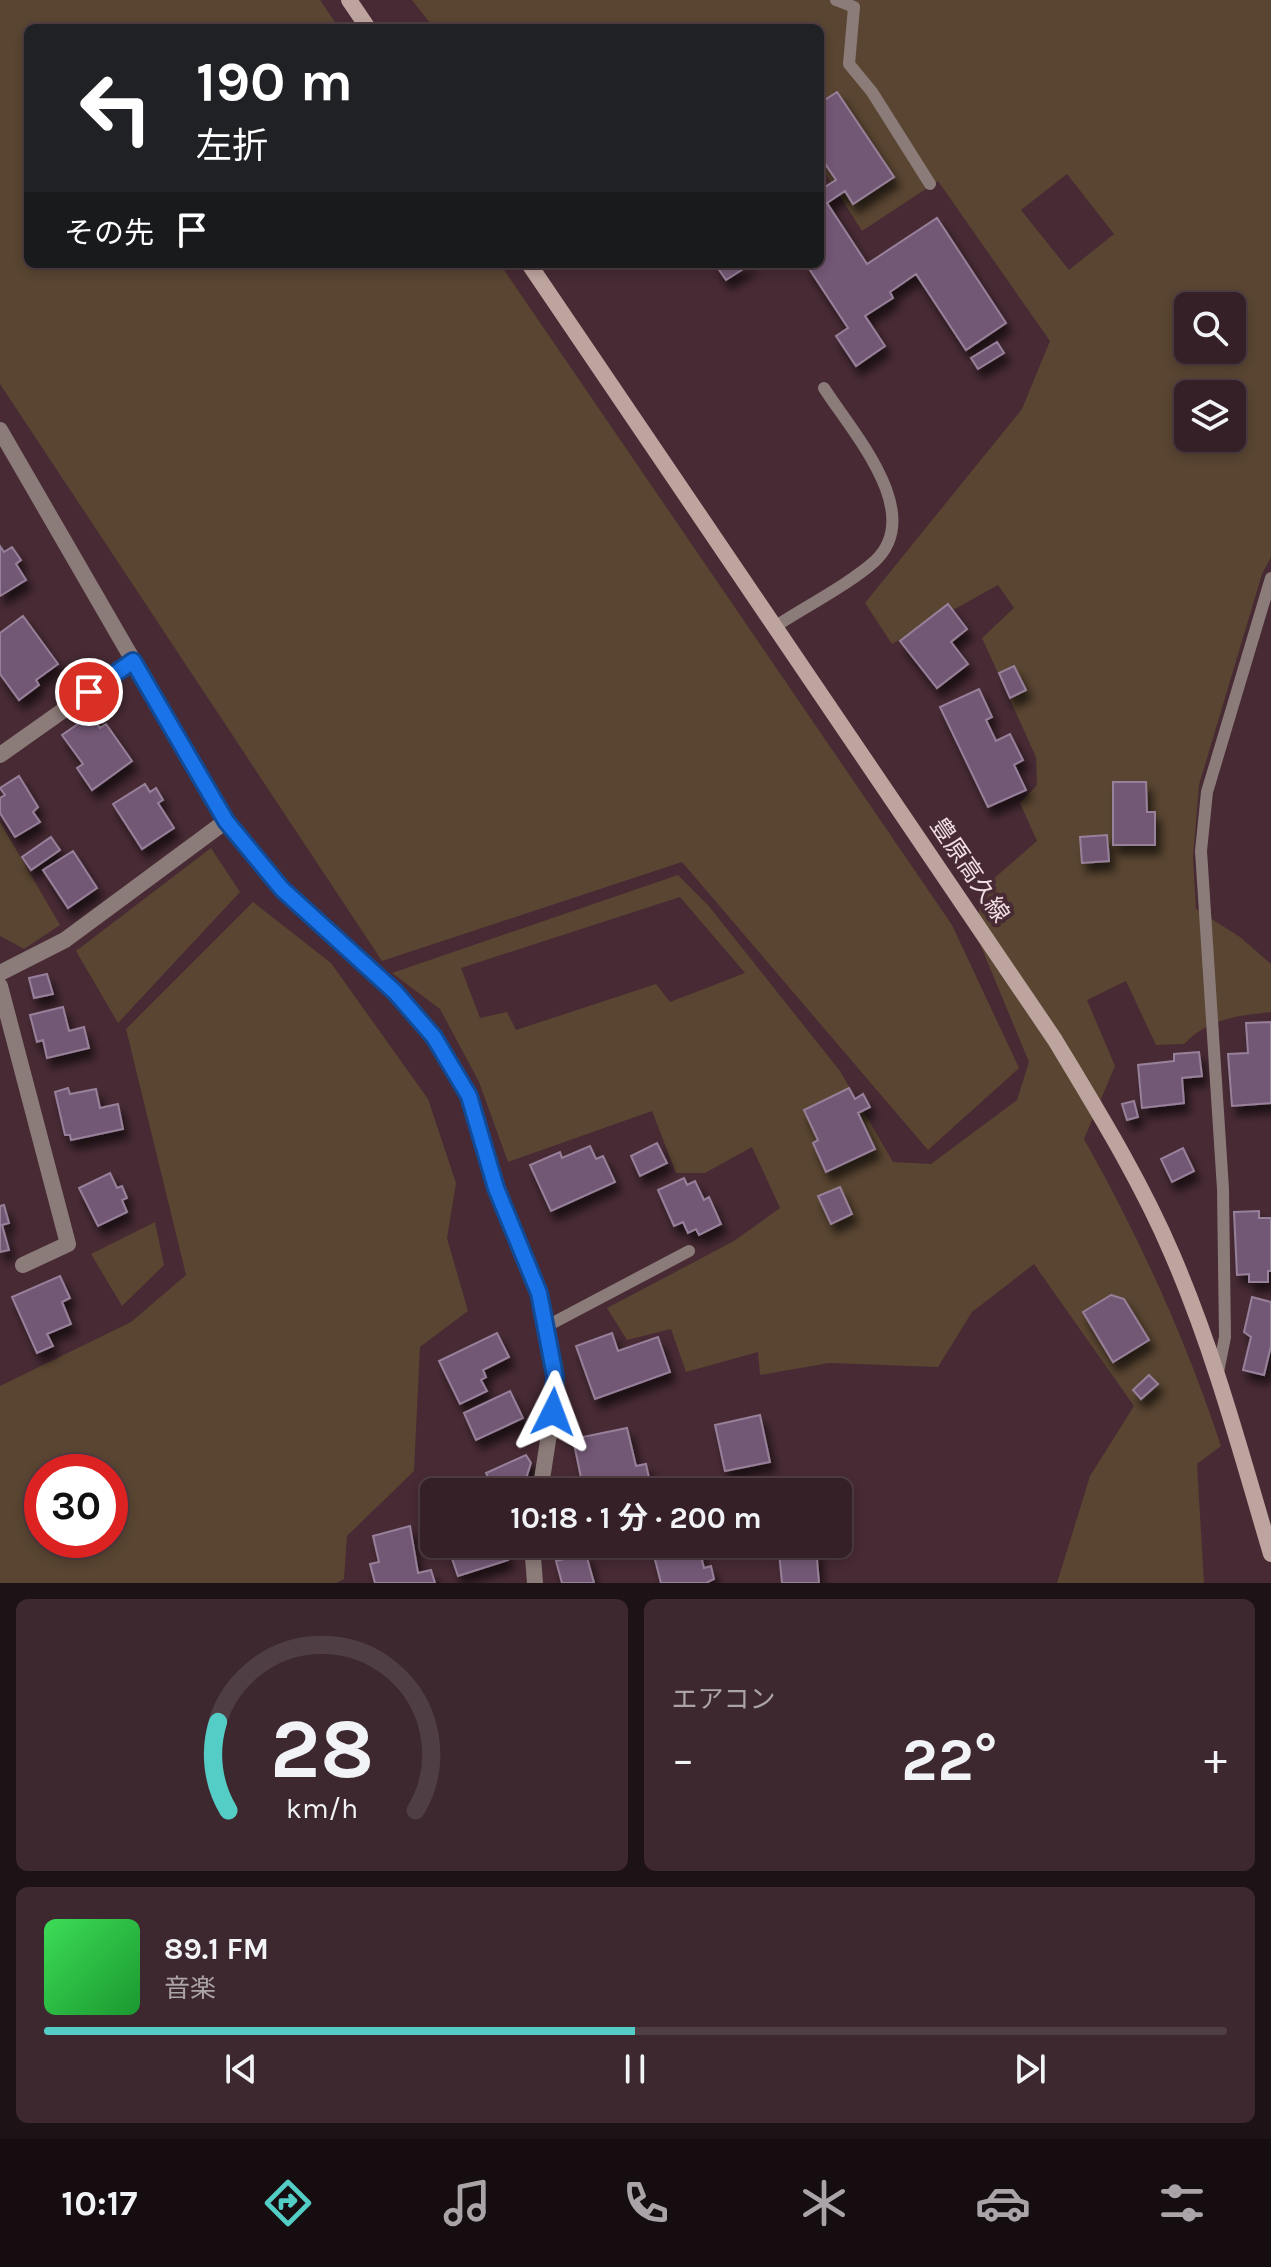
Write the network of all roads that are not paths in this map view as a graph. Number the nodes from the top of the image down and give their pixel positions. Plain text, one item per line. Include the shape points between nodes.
1 (349, 0) edge
2 (836, 0) edge
3 (365, 24) edge
4 (930, 184) dead end
5 (532, 268) edge
6 (824, 388) dead end
7 (0, 430) edge
8 (1271, 578) edge
9 (776, 626) junction
10 (133, 661) junction
11 (0, 755) edge
12 (226, 821) junction
13 (0, 973) edge
14 (0, 986) edge
15 (689, 1251) dead end
16 (23, 1265) dead end
17 (547, 1326) junction
18 (1218, 1372) junction
19 (542, 1478) edge
20 (1271, 1554) edge
21 (533, 1558) edge
22 (535, 1583) edge

1 - 3 main road
2 - 4 lane via 854,7 849,64
5 - 9 main road, 豊原高久線
6 - 9 lane via 891,495 893,534 875,561
7 - 10 street
8 - 18 lane via 1207,792 1201,851 1223,1189 1225,1337
9 - 18 main road, 豊原高久線 via 1055,1040 1116,1142 1171,1253
10 - 11 street
10 - 12 street
12 - 13 street via 65,940
12 - 17 street via 282,889 395,992 434,1037 469,1096
14 - 16 street via 68,1244
15 - 17 lane
17 - 19 street via 556,1389
18 - 20 main road, 豊原高久線
21 - 22 street

